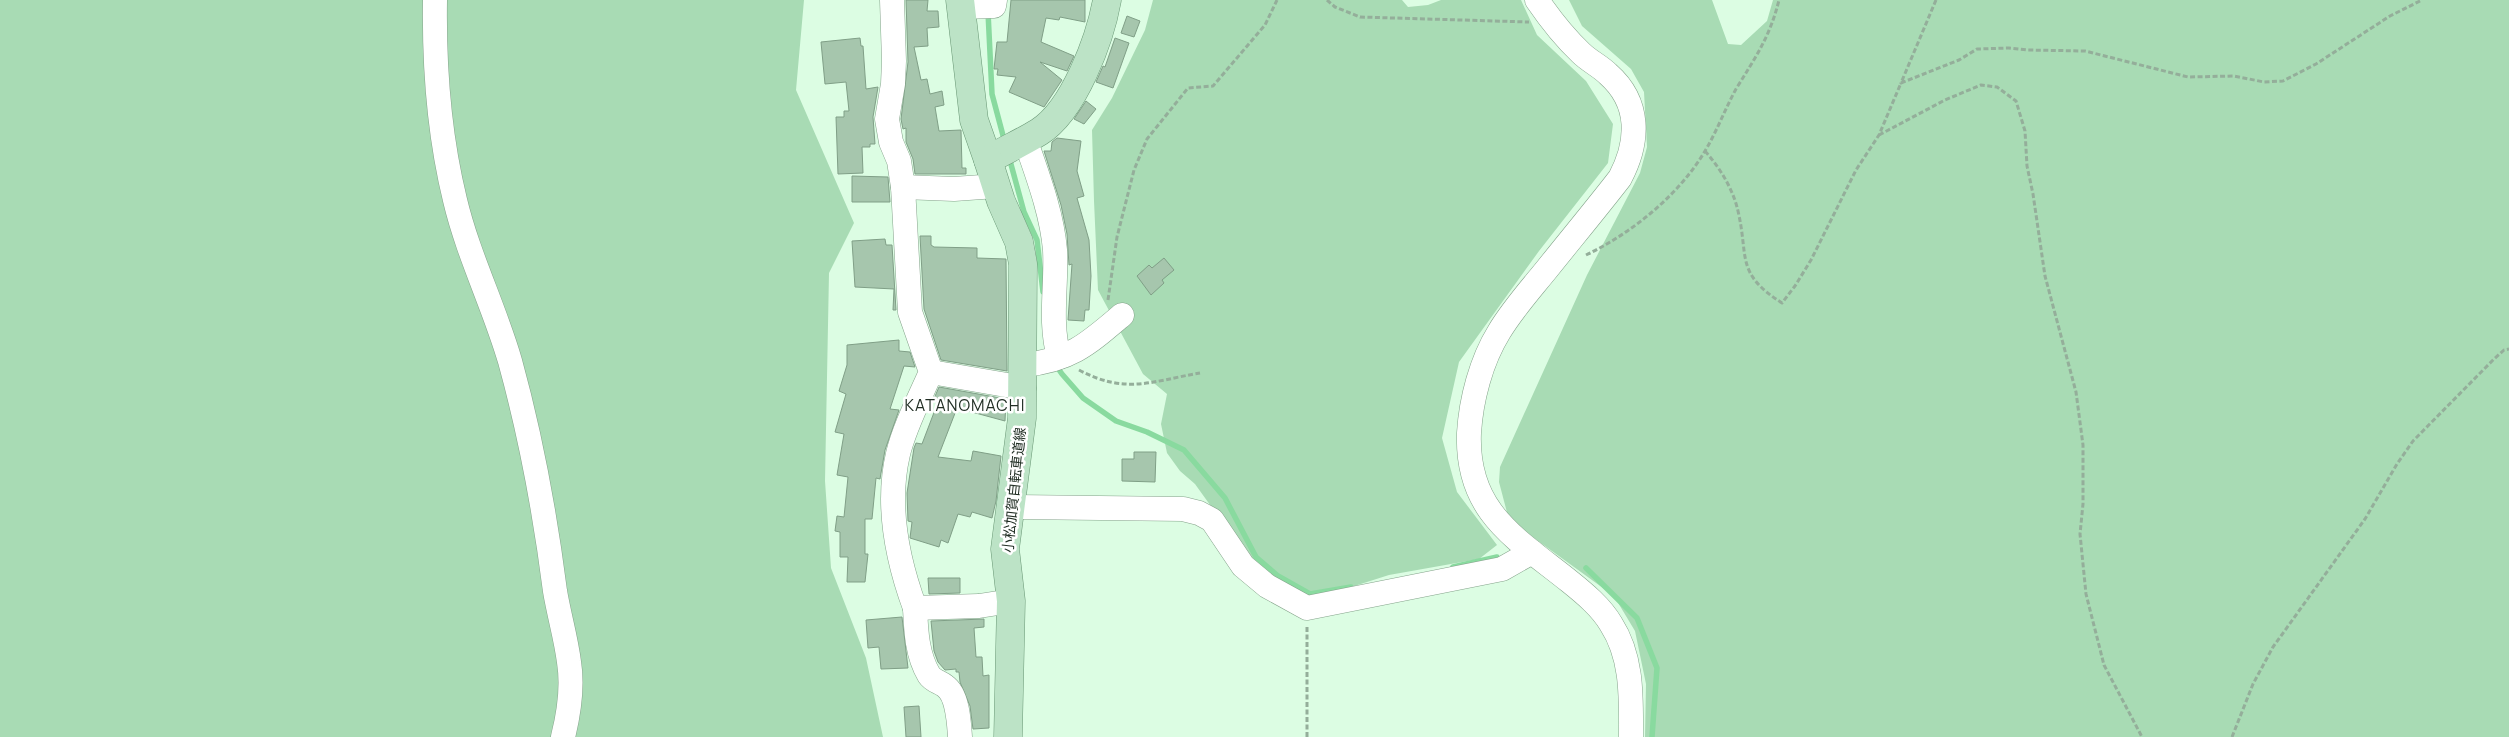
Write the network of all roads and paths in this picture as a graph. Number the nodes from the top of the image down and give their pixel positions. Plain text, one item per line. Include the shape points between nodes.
1 (434, 0) edge
2 (892, 0) edge
3 (995, 0) edge
4 (1107, 0) edge
5 (1276, 0) edge
6 (1326, 0) edge
7 (1537, 0) edge
8 (1779, 0) edge
9 (1936, 0) edge
10 (2422, 0) edge
11 (961, 4) edge
12 (1554, 24) junction
13 (1901, 83) junction
14 (1878, 135) junction
15 (1025, 139) junction
16 (1706, 151) junction
17 (988, 160) junction
18 (996, 186) junction
19 (903, 187) junction
20 (1581, 257) dead end
21 (1115, 309) joint
22 (2509, 349) edge
23 (1059, 357) junction
24 (931, 372) junction
25 (1200, 373) dead end
26 (1024, 376) junction
27 (1010, 507) junction
28 (1532, 552) junction
29 (1011, 601) junction
30 (915, 608) junction
31 (1307, 608) junction
32 (563, 737) edge
33 (960, 737) edge
34 (1008, 737) edge
35 (1307, 737) edge
36 (1631, 737) edge
37 (2142, 737) edge
38 (2232, 737) edge

1 - 32 street via 434,48 454,199 510,360 545,517 570,662 569,705
2 - 19 street via 894,69 887,119
3 - 11 street via 994,6
4 - 15 main road via 1093,51 1068,99 1040,132
5 - 21 path via 1265,25 1213,86 1188,88 1147,139 1134,170 1121,222
6 - 12 path via 1360,17
7 - 12 street
8 - 16 path via 1763,46 1721,116
9 - 13 path
10 - 13 path via 2283,81 2264,82 2234,76 2188,77 2085,51 2009,48 1977,49 1959,60
11 - 17 main road, 小松加賀自転車道線 via 974,120
12 - 28 street via 1582,54 1620,86 1629,102 1634,143 1620,178 1498,334 1476,388 1468,457 1475,481 1484,504 1511,535
13 - 14 path
14 - 16 path via 1856,170 1807,267 1782,302 1761,289 1748,271 1738,211 1730,188
14 - 37 path via 1981,85 1997,87 2016,102 2025,131 2027,166 2044,276 2076,392 2083,446 2080,534 2086,594 2104,664
15 - 17 main road
15 - 23 street via 1055,250 1053,337
16 - 20 path via 1681,184 1637,225
17 - 18 main road, 小松加賀自転車道線
18 - 19 street via 954,189
18 - 26 main road, 小松加賀自転車道線 via 1019,242 1023,264
19 - 24 street via 910,312
21 - 23 street via 1078,351
22 - 38 path via 2494,359 2412,441 2359,527 2273,647
23 - 25 path via 1106,383 1123,385
23 - 26 street via 1044,362
24 - 26 street
24 - 30 street via 898,452 892,494 894,526
26 - 27 main road, 小松加賀自転車道線
27 - 29 main road, 小松加賀自転車道線 via 1005,549
27 - 31 street via 1183,509 1199,513 1212,520 1243,566 1267,586
28 - 31 street via 1502,568
28 - 36 street via 1590,599 1611,623 1623,649 1631,680
29 - 30 street via 979,606
29 - 34 main road, 小松加賀自転車道線
30 - 33 street via 918,645 924,664 930,678 951,692
31 - 35 path

